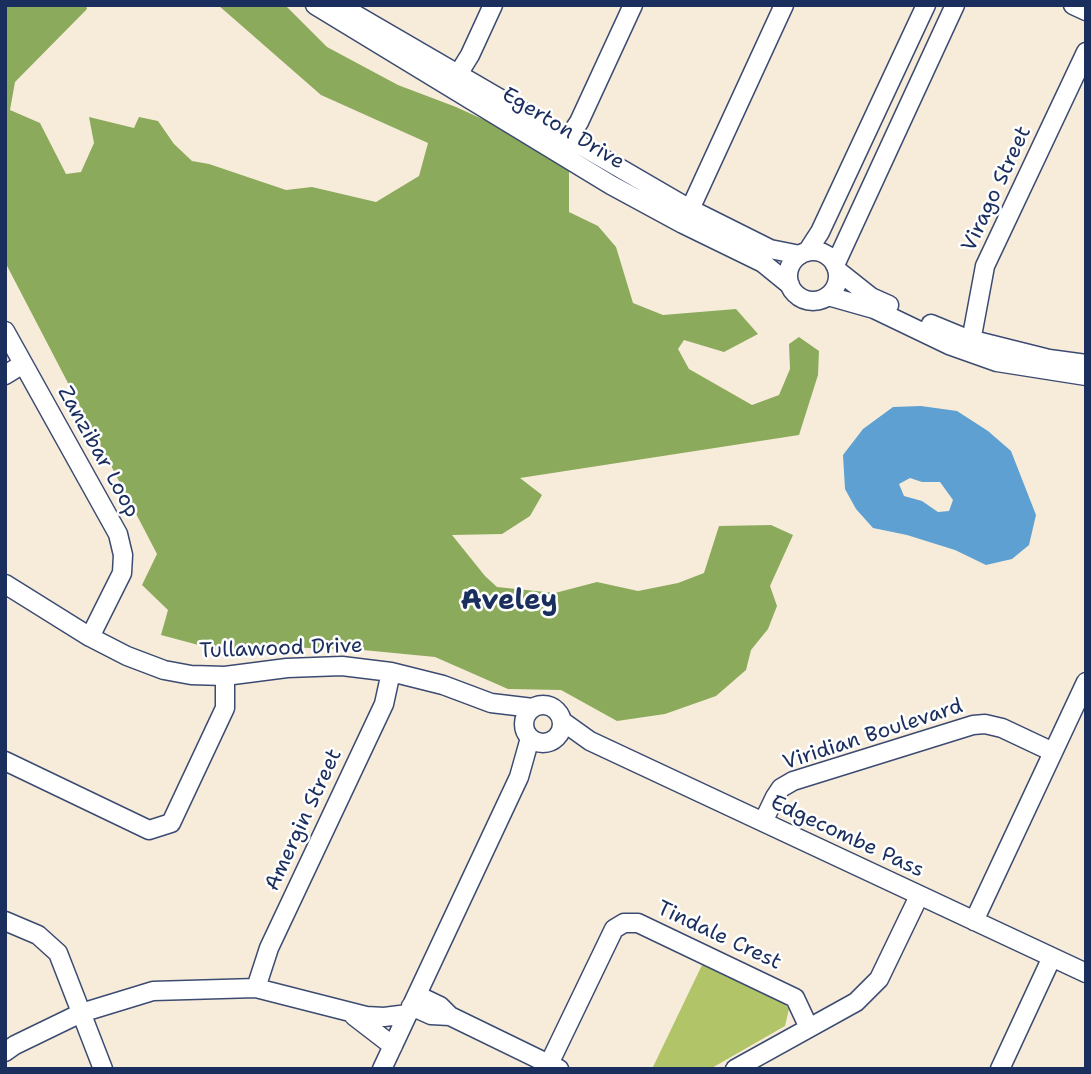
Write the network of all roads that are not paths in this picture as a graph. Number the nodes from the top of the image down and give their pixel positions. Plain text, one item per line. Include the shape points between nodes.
1 (315, 5) edge
2 (493, 5) edge
3 (633, 5) edge
4 (784, 5) edge
5 (926, 5) edge
6 (955, 5) edge
7 (1073, 5) edge
8 (342, 6) edge
9 (1086, 11) edge
10 (1086, 52) edge
11 (454, 81) junction
12 (563, 145) junction
13 (686, 217) junction
14 (803, 254) junction
15 (836, 267) junction
16 (790, 285) junction
17 (828, 296) junction
18 (5, 331) edge
19 (970, 346) junction
20 (23, 364) junction
21 (1086, 364) edge
22 (5, 374) edge
23 (1086, 376) edge
24 (5, 584) edge
25 (90, 637) junction
26 (391, 672) junction
27 (225, 676) junction
28 (1086, 682) edge
29 (491, 702) junction
30 (533, 708) junction
31 (544, 733) junction
32 (1053, 752) junction
33 (5, 761) edge
34 (763, 822) junction
35 (919, 896) junction
36 (5, 921) edge
37 (974, 921) junction
38 (1052, 957) junction
39 (1086, 973) edge
40 (257, 988) junction
41 (412, 1005) junction
42 (346, 1011) junction
43 (81, 1013) junction
44 (809, 1027) junction
45 (393, 1046) junction
46 (5, 1052) edge
47 (554, 1066) edge
48 (103, 1069) edge
49 (382, 1069) edge
50 (735, 1069) edge
51 (1000, 1069) edge

1 - 11 street, Egerton Drive
2 - 11 street
3 - 12 street via 579,122
4 - 13 street
5 - 14 street via 820,232
6 - 15 street
7 - 9 street
8 - 11 street, Egerton Drive
10 - 19 street, Virago Street via 985,266
11 - 12 street, Egerton Drive
12 - 13 street, Egerton Drive
13 - 14 street, Egerton Drive via 770,248
13 - 16 street, Egerton Drive via 763,263
14 - 15 street via 820,252
14 - 16 street via 789,268
15 - 17 street via 836,285
15 - 19 street via 872,297
16 - 17 street via 806,300
17 - 19 street via 874,309 949,345
18 - 20 street, Zanzibar Loop
19 - 21 street
19 - 23 street via 997,362
20 - 22 street
20 - 25 street, Zanzibar Loop via 118,534 122,573
24 - 25 street, Tullawood Drive
25 - 27 street, Tullawood Drive via 164,670
26 - 27 street, Tullawood Drive via 342,666
26 - 29 street, Tullawood Drive
26 - 40 street, Amergin Street via 384,704 269,948
27 - 33 street via 225,708 171,822 149,830
28 - 32 street
29 - 30 street, Tullawood Drive
29 - 31 street, Tullawood Drive
30 - 31 street via 526,715
30 - 31 street, Tullawood Drive via 557,710
31 - 34 street, Edgecombe Pass via 590,741
31 - 41 street
32 - 34 street, Viridian Boulevard via 1002,728 973,725 793,781 775,797
32 - 37 street
34 - 35 street, Edgecombe Pass
35 - 37 street, Edgecombe Pass
35 - 44 street via 879,979 856,1002
36 - 43 street via 38,935 58,953
37 - 38 street, Edgecombe Pass
38 - 39 street, Edgecombe Pass
38 - 51 street
40 - 42 street
40 - 43 street via 153,991
41 - 42 street via 384,1017
41 - 45 street
41 - 47 street via 440,1006 450,1016
42 - 45 street
43 - 46 street
43 - 48 street
44 - 47 street, Tindale Crest via 795,998 638,923 624,923 614,929
44 - 50 street
45 - 49 street

